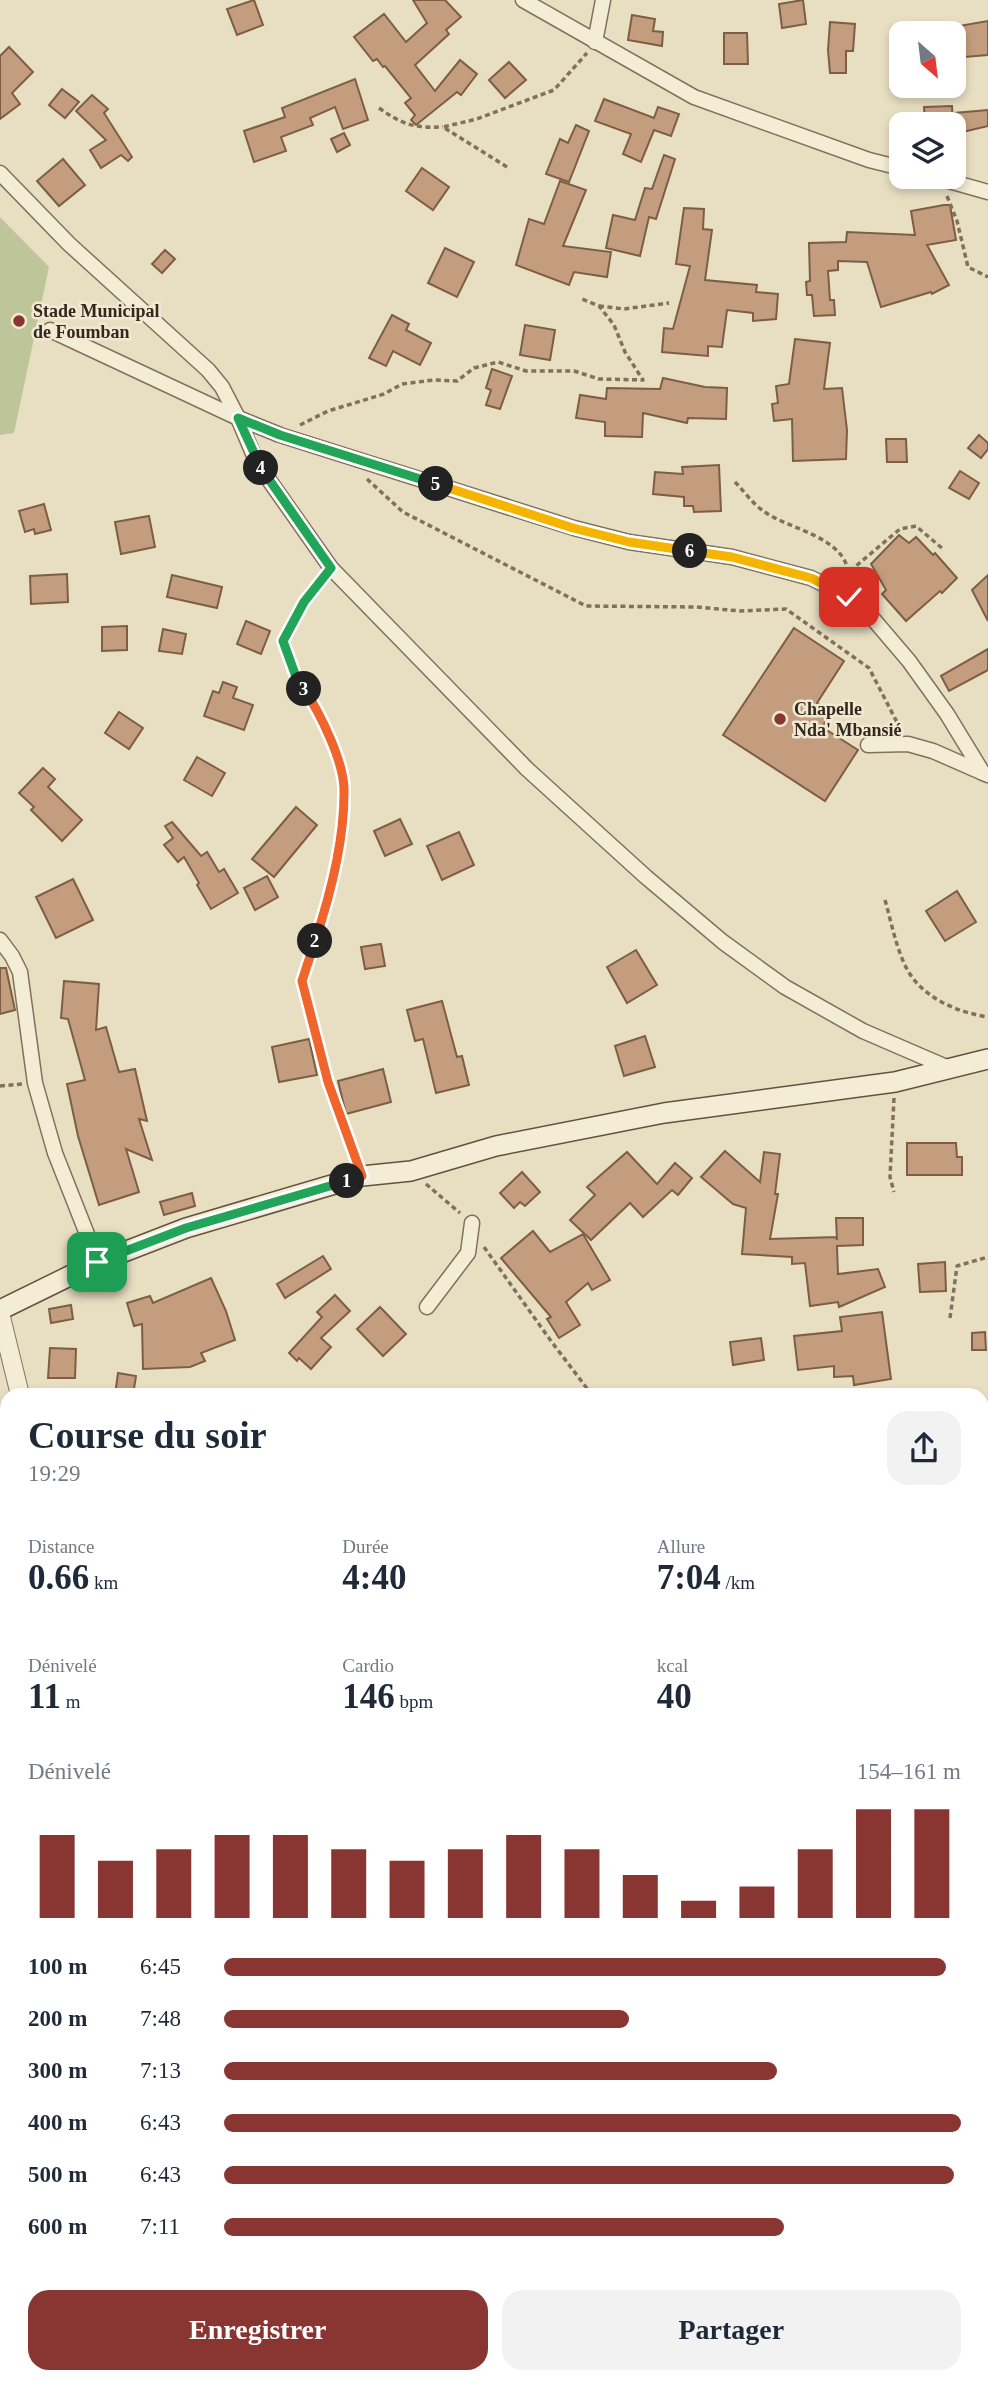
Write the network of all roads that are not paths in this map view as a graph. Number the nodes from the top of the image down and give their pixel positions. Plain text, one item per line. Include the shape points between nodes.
1 (523, 0) edge
2 (603, 0) edge
3 (595, 42) junction
4 (889, 165) edge
5 (0, 173) edge
6 (966, 185) edge
7 (988, 192) edge
8 (50, 330) dead end
9 (238, 418) junction
10 (868, 746) dead end
11 (985, 774) edge
12 (0, 940) edge
13 (988, 1059) edge
14 (953, 1070) junction
15 (472, 1223) road end
16 (97, 1262) junction
17 (427, 1307) dead end
18 (0, 1312) edge
19 (18, 1388) edge

1 - 3 street
2 - 3 street
3 - 4 street via 694,97
5 - 9 street via 69,244 208,370
6 - 7 street
8 - 9 street
9 - 11 street via 573,528 629,542 732,557 811,578 849,597 874,620 909,661
9 - 14 street via 257,463 331,568 527,769 646,877 785,987 863,1031
10 - 11 street via 908,744
12 - 16 street via 20,972 35,1083 55,1153
13 - 14 main road
14 - 16 main road via 664,1113 496,1146 411,1171 362,1176 186,1228
15 - 17 street via 468,1253
16 - 18 main road
18 - 19 street

